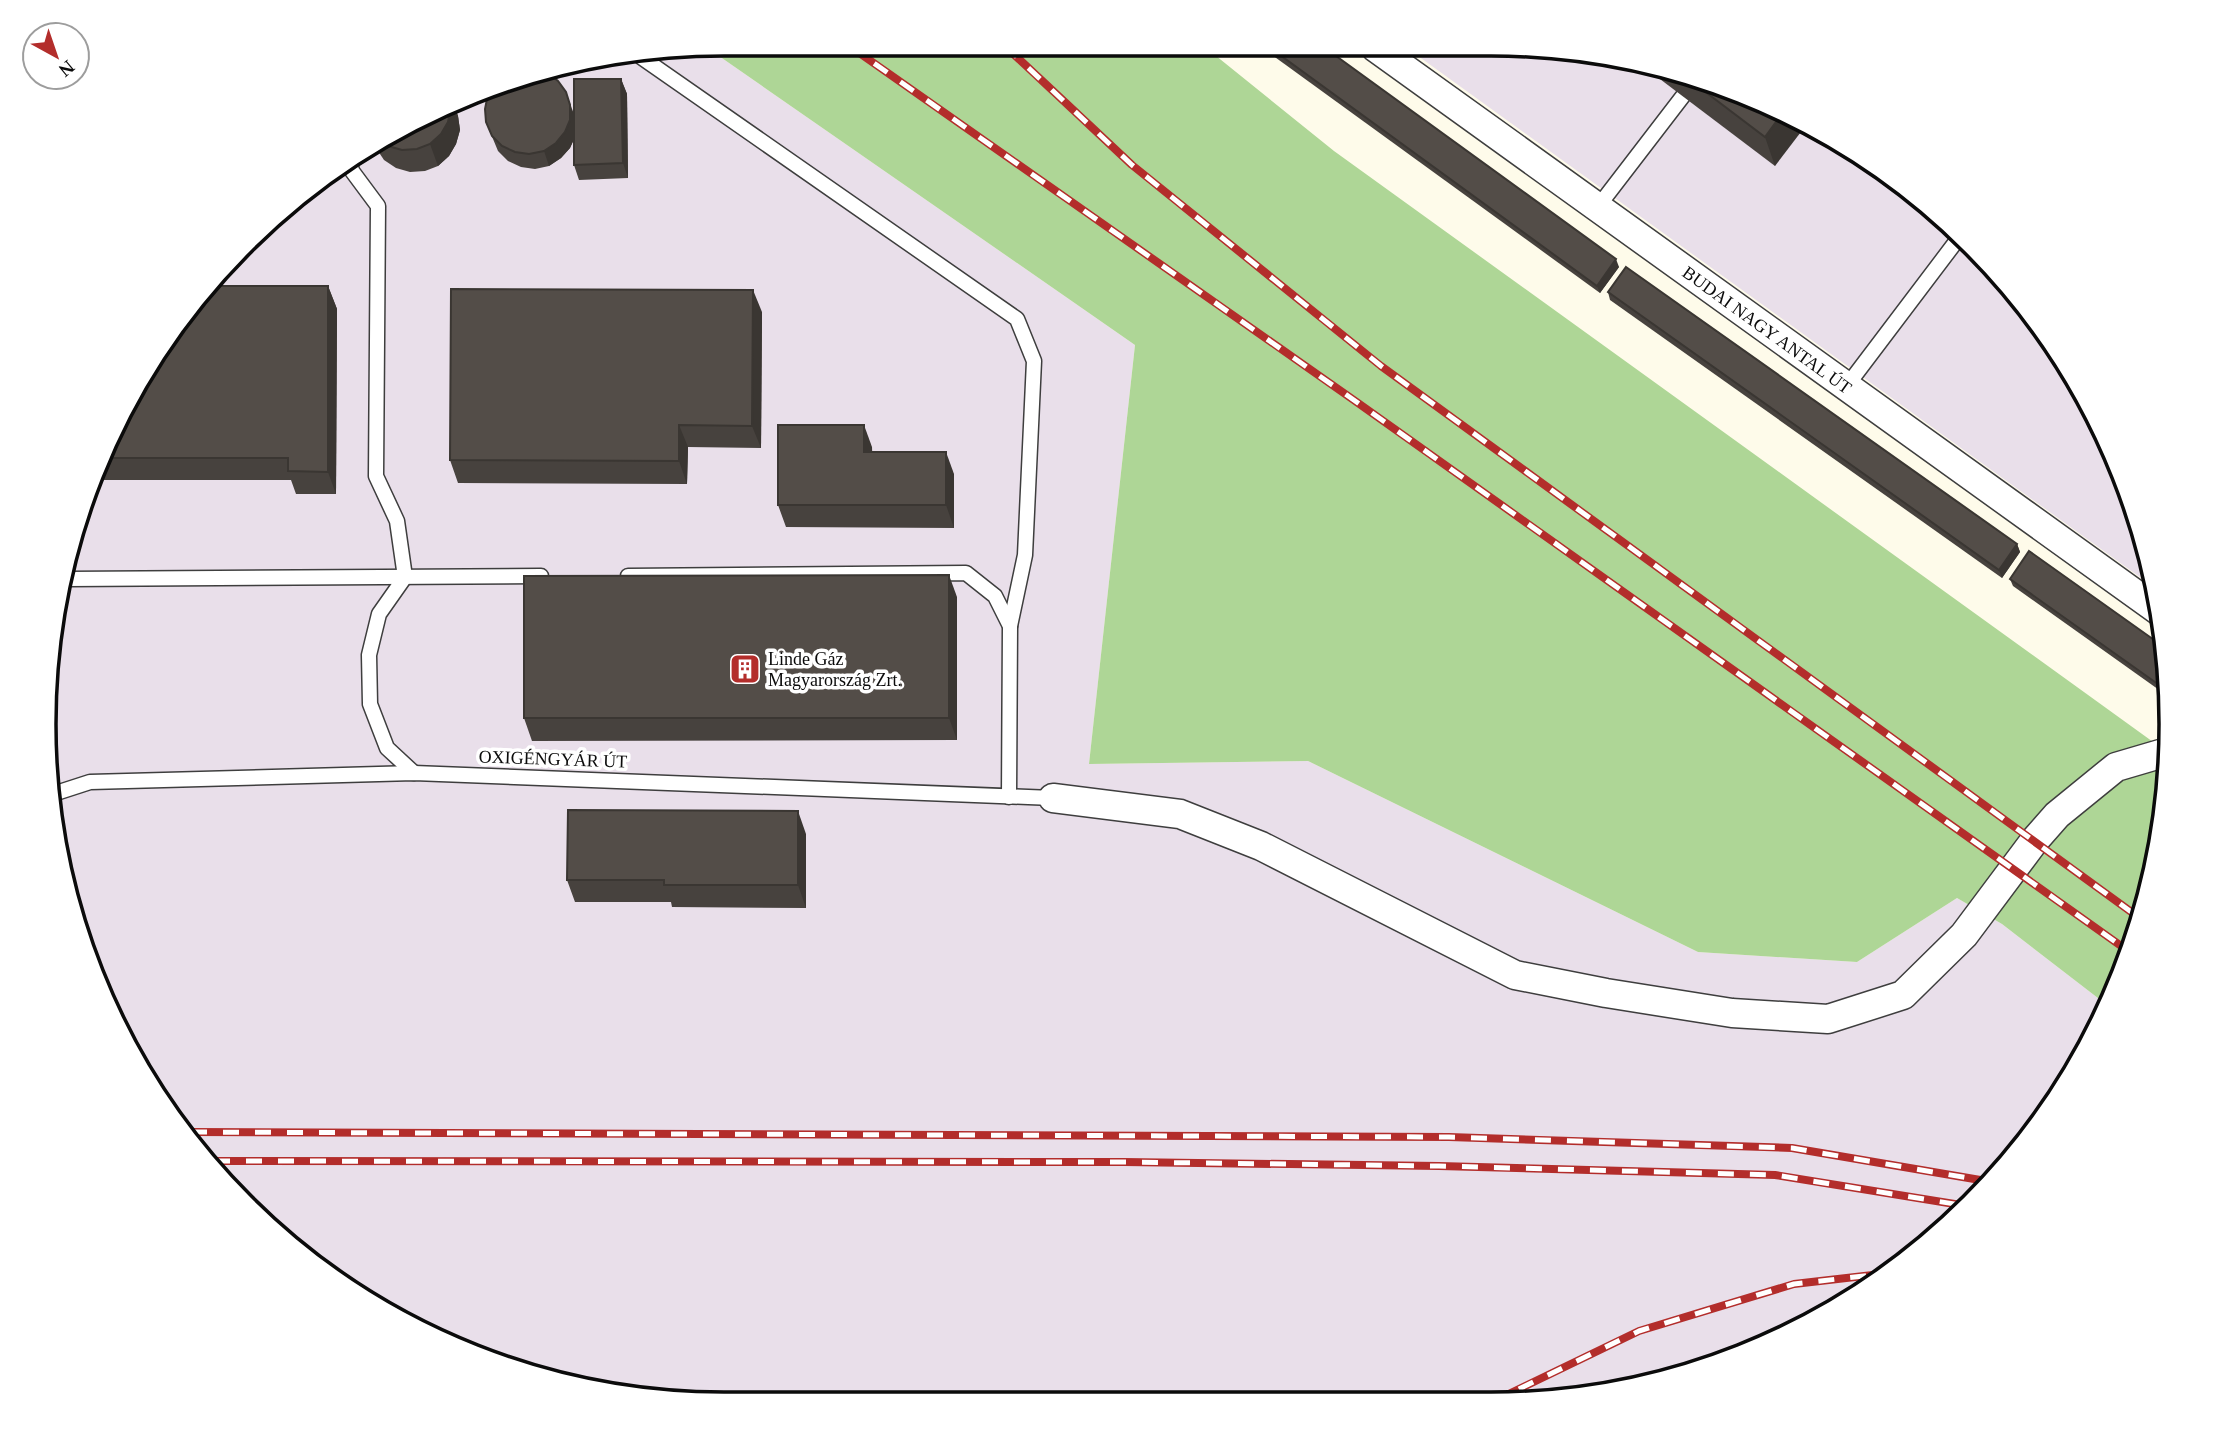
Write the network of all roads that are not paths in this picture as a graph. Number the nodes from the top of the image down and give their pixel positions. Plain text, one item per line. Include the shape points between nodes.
1 (1387, 56) edge
2 (647, 61) edge
3 (1683, 96) dead end
4 (352, 170) edge
5 (1597, 208) junction
6 (1954, 244) edge
7 (1846, 387) junction
8 (556, 576) edge
9 (610, 576) edge
10 (405, 577) junction
11 (72, 579) edge
12 (2147, 603) edge
13 (1010, 626) junction
14 (2158, 755) edge
15 (414, 773) junction
16 (60, 792) edge
17 (1009, 797) junction
18 (1053, 799) joint

1 - 5 street, BUDAI NAGY ANTAL ÚT
2 - 13 lane via 1017,319 1034,361 1025,555
3 - 5 lane
4 - 10 lane via 378,206 376,476 397,521
5 - 7 street, BUDAI NAGY ANTAL ÚT
6 - 7 lane
7 - 12 street, BUDAI NAGY ANTAL ÚT
8 - 10 lane
9 - 13 lane via 966,573 995,596
10 - 11 lane
10 - 15 lane via 379,614 369,655 370,704 387,748
13 - 17 lane
14 - 18 street via 2116,767 2057,815 1964,934 1903,995 1828,1020 1732,1013 1516,975 1261,846 1180,814
15 - 16 lane, OXIGÉNGYÁR ÚT via 90,782
15 - 17 lane, OXIGÉNGYÁR ÚT
17 - 18 lane, OXIGÉNGYÁR ÚT

